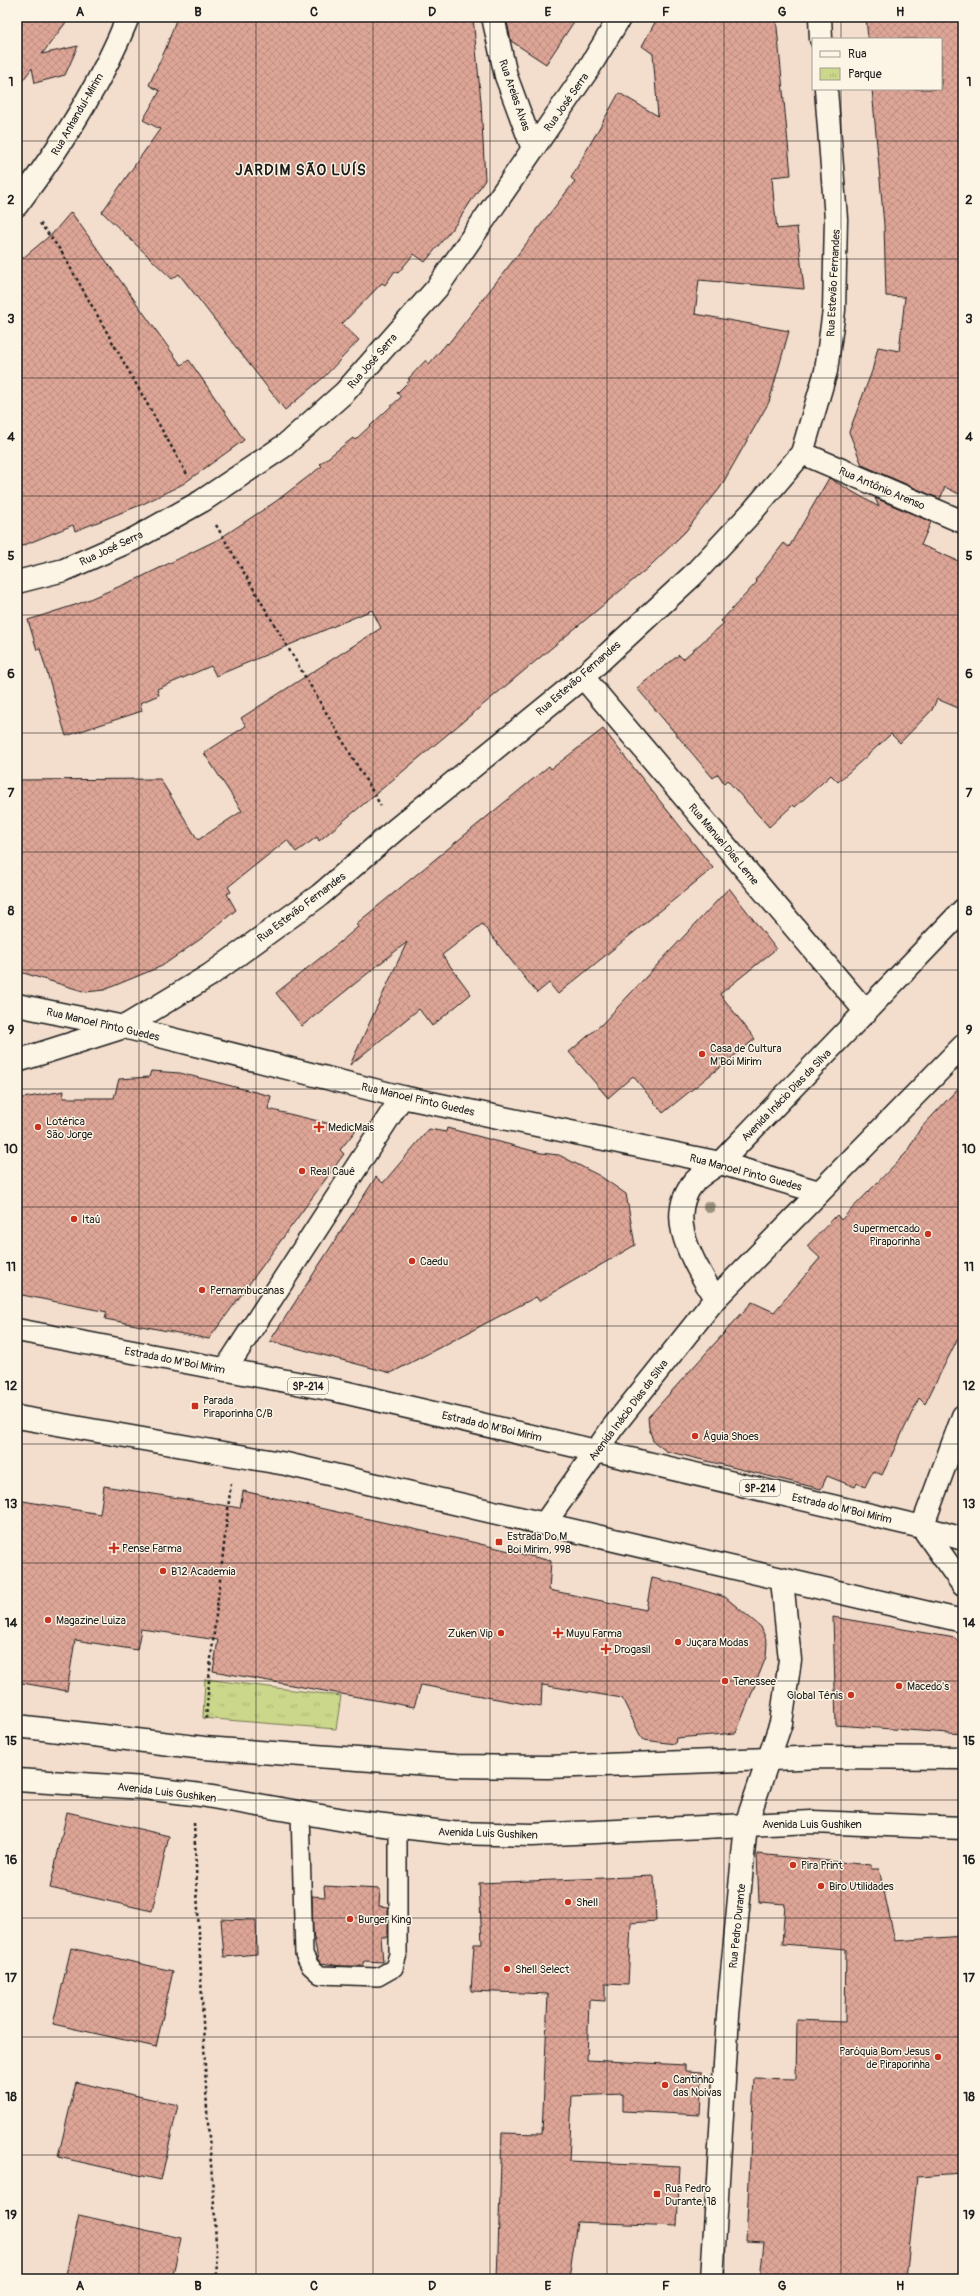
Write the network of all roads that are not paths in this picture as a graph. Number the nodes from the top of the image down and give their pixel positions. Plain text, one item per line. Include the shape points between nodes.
1 (128, 17) edge
2 (493, 17) edge
3 (620, 17) edge
4 (820, 17) edge
5 (821, 38) edge
6 (826, 90) edge
7 (533, 149) junction
8 (17, 205) edge
9 (802, 453) junction
10 (963, 522) edge
11 (17, 582) edge
12 (583, 676) junction
13 (963, 910) edge
14 (17, 1005) edge
15 (866, 1012) junction
16 (124, 1028) junction
17 (963, 1046) edge
18 (17, 1061) edge
19 (402, 1097) junction
20 (720, 1163) junction
21 (819, 1192) junction
22 (715, 1299) junction
23 (17, 1330) edge
24 (225, 1370) junction
25 (963, 1416) edge
26 (17, 1417) edge
27 (597, 1450) junction
28 (545, 1523) junction
29 (922, 1527) junction
30 (963, 1539) edge
31 (782, 1580) junction
32 (963, 1585) edge
33 (963, 1621) edge
34 (17, 1726) edge
35 (770, 1758) junction
36 (963, 1758) edge
37 (17, 1780) edge
38 (300, 1812) junction
39 (746, 1824) junction
40 (398, 1827) junction
41 (963, 1828) edge
42 (712, 2279) edge

1 - 8 street, Rua Anhanduí-Mirim via 116,46 55,152
2 - 7 street, Rua Areias Alvas via 506,76
3 - 7 street, Rua José Serra via 589,68
4 - 5 street
6 - 9 street, Rua Estevão Fernandes via 836,219 834,310 826,371
7 - 11 street, Rua José Serra via 436,288 345,392 284,446 202,501 134,539 64,570
9 - 10 street, Rua Antônio Arenso
9 - 12 street, Rua Estevão Fernandes via 752,512 693,575
12 - 15 street, Rua Manuel Dias Leme
12 - 16 street, Rua Estevão Fernandes via 320,895 210,975
13 - 15 street, Avenida Inácio Dias da Silva
14 - 16 street, Rua Manoel Pinto Guedes
15 - 20 street, Avenida Inácio Dias da Silva
16 - 18 street, Rua Estevão Fernandes
16 - 19 street, Rua Manoel Pinto Guedes
17 - 21 street, Avenida Inácio Dias da Silva
19 - 20 street, Rua Manoel Pinto Guedes
19 - 24 street
20 - 21 street, Rua Manoel Pinto Guedes
20 - 22 street, Avenida Inácio Dias da Silva via 696,1180 685,1195 680,1212 687,1246
21 - 22 street, Avenida Inácio Dias da Silva
22 - 27 street, Avenida Inácio Dias da Silva via 613,1426
23 - 24 street, Estrada do M'Boi Mirim / SP-214
24 - 27 street, Estrada do M'Boi Mirim / SP-214 via 339,1391
25 - 29 street
26 - 28 street via 286,1464
27 - 28 street, Avenida Inácio Dias da Silva
27 - 29 street, Estrada do M'Boi Mirim / SP-214
28 - 31 street
29 - 30 street, Estrada do M'Boi Mirim / SP-214
29 - 32 street
31 - 33 street
31 - 35 street, Rua Pedro Durante via 790,1660 781,1723
34 - 35 street via 204,1748 456,1766 548,1767
35 - 36 street
35 - 39 street, Rua Pedro Durante
37 - 38 street, Avenida Luis Gushiken via 145,1788
38 - 40 street, Avenida Luis Gushiken via 350,1822
38 - 40 lane via 304,1954 310,1966 320,1975 378,1977 394,1968 398,1954
39 - 40 street, Avenida Luis Gushiken via 531,1835 453,1833
39 - 41 street, Avenida Luis Gushiken via 812,1822
39 - 42 street, Rua Pedro Durante via 728,2015

